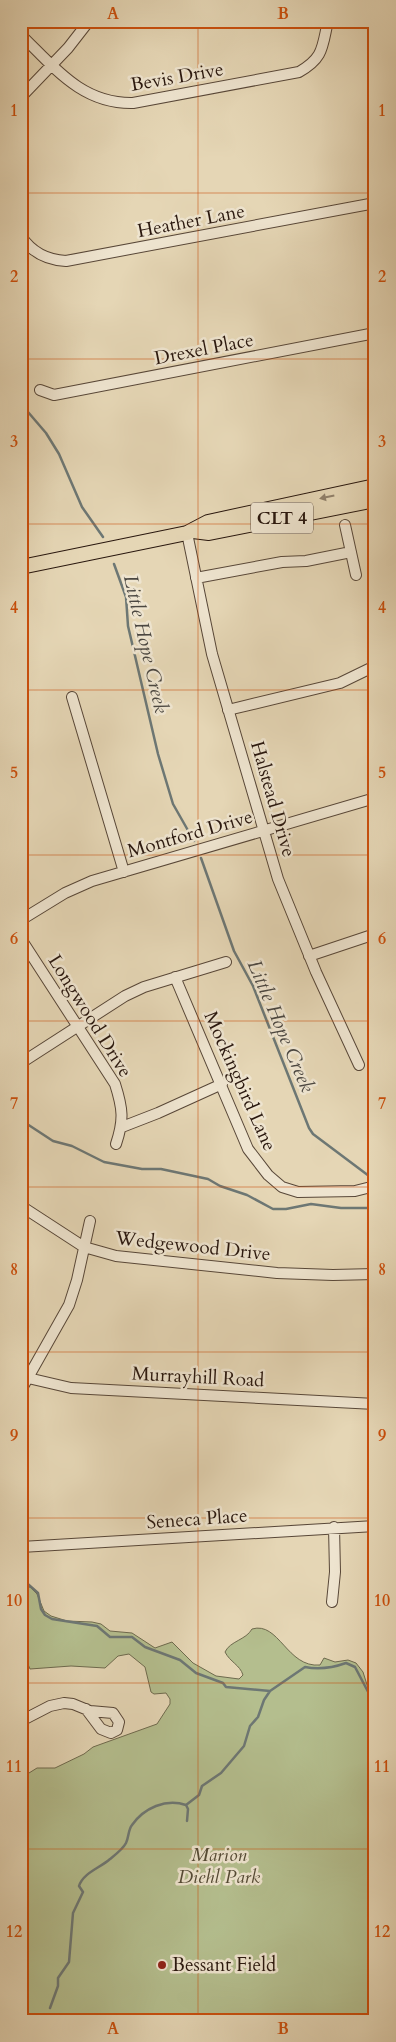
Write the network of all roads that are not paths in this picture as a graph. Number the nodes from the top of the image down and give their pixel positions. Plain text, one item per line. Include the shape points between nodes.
1 (89, 21) edge
2 (328, 21) edge
3 (21, 35) edge
4 (52, 65) junction
5 (21, 97) edge
6 (375, 203) edge
7 (21, 236) edge
8 (375, 333) edge
9 (40, 390) dead end
10 (375, 486) edge
11 (375, 500) edge
12 (345, 525) dead end
13 (190, 532) junction
14 (351, 552) junction
15 (21, 567) edge
16 (356, 575) dead end
17 (196, 578) junction
18 (375, 666) edge
19 (72, 697) dead end
20 (228, 710) junction
21 (375, 798) edge
22 (264, 831) junction
23 (124, 872) junction
24 (21, 920) edge
25 (375, 934) edge
26 (21, 939) edge
27 (309, 956) junction
28 (226, 962) dead end
29 (175, 977) junction
30 (78, 1026) junction
31 (21, 1063) edge
32 (359, 1064) dead end
33 (222, 1084) junction
34 (122, 1127) junction
35 (116, 1144) dead end
36 (375, 1186) edge
37 (21, 1206) edge
38 (90, 1221) dead end
39 (84, 1246) junction
40 (375, 1274) edge
41 (25, 1376) edge
42 (21, 1390) edge
43 (375, 1404) edge
44 (375, 1526) edge
45 (334, 1527) junction
46 (21, 1547) edge
47 (332, 1602) dead end
48 (86, 1709) dead end
49 (21, 1721) edge

1 - 4 street
2 - 4 street, Bevis Drive via 318,58 298,72 133,103 112,102 89,95
3 - 4 street, Bevis Drive
4 - 5 street
6 - 7 street, Heather Lane via 66,261 46,258 30,248
8 - 9 street, Drexel Place via 54,395
10 -> 13 main road via 208,522
11 - 13 main road, CLT 4 via 209,533
12 - 14 street
13 - 15 main road
13 - 17 street, Halstead Drive
14 - 16 street
14 - 17 street
17 - 20 street, Halstead Drive
18 - 20 street via 340,683
19 - 23 street
20 - 22 street, Halstead Drive
21 - 22 street, Montford Drive
22 - 23 street, Montford Drive
22 - 27 street, Halstead Drive via 282,891
23 - 24 street, Montford Drive via 65,893
25 - 27 street
26 - 30 street, Longwood Drive
27 - 32 street, Halstead Drive
28 - 29 street
29 - 30 street via 124,996
29 - 33 street, Mockingbird Lane
30 - 31 street
30 - 34 street, Longwood Drive via 115,1084 122,1107
33 - 34 street
33 - 36 street, Mockingbird Lane via 248,1149 268,1175 282,1186 298,1192 355,1191
34 - 35 street, Longwood Drive
37 - 39 street, Wedgewood Drive
38 - 39 street
39 - 40 street, Wedgewood Drive via 125,1258 277,1273
39 - 41 street via 69,1305
41 - 42 street
41 - 43 street, Murrayhill Road via 72,1388
44 - 45 street, Seneca Place
45 - 46 street, Seneca Place
45 - 47 street
48 - 49 street via 73,1704 55,1704

